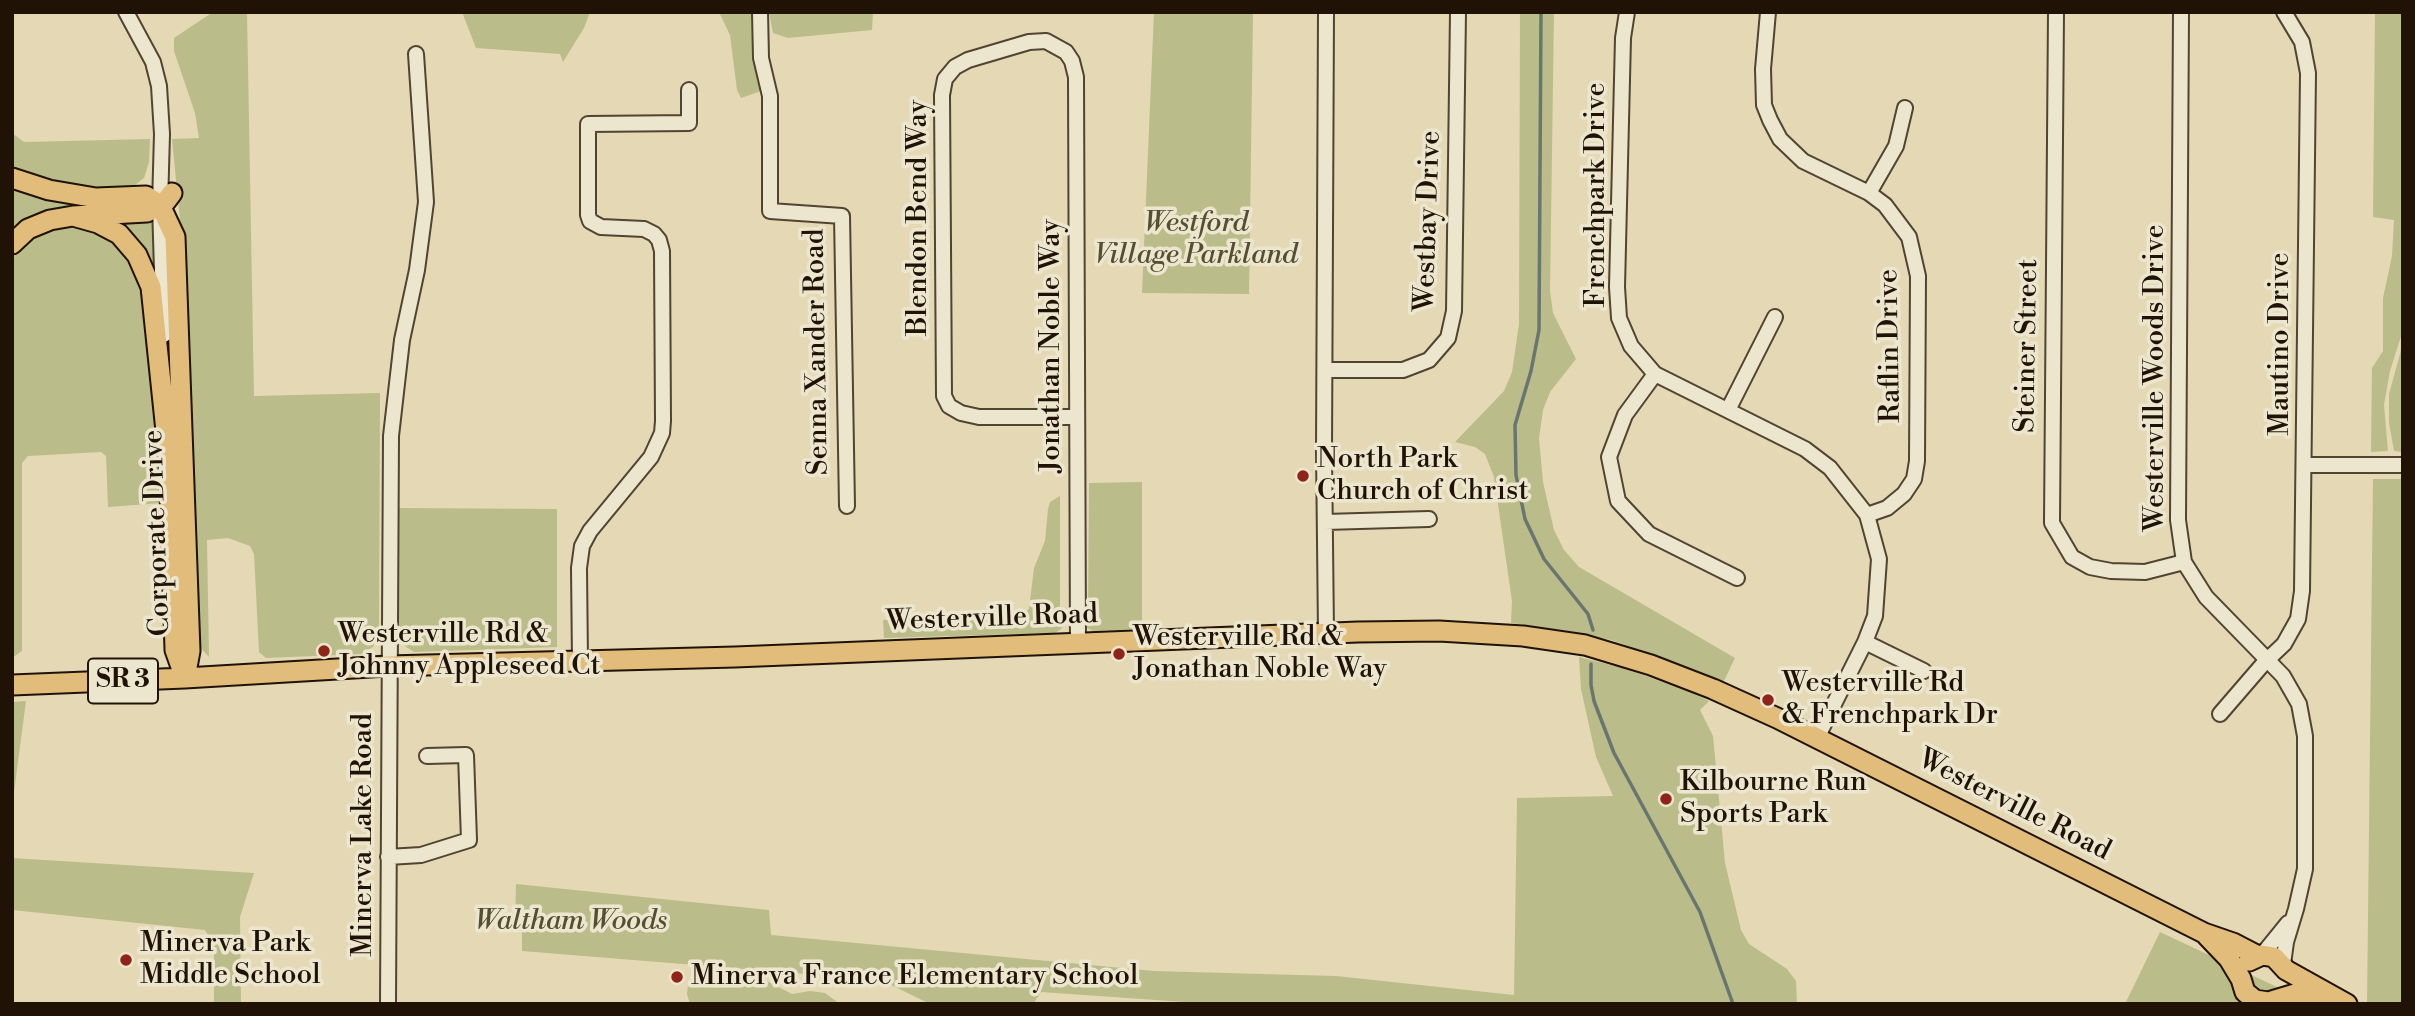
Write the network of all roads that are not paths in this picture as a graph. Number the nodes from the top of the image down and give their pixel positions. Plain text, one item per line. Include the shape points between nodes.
1 (126, 12) edge
2 (760, 12) edge
3 (1326, 12) edge
4 (1458, 12) edge
5 (1627, 12) edge
6 (1768, 12) edge
7 (2056, 12) edge
8 (2181, 12) edge
9 (2287, 16) edge
10 (1066, 52) joint
11 (416, 54) dead end
12 (689, 90) dead end
13 (1905, 108) dead end
14 (12, 178) edge
15 (1869, 192) junction
16 (166, 199) junction
17 (73, 216) junction
18 (12, 244) edge
19 (1774, 317) dead end
20 (1325, 370) junction
21 (1655, 374) junction
22 (1728, 410) junction
23 (1077, 417) junction
24 (169, 460) junction
25 (2304, 465) junction
26 (2403, 465) edge
27 (846, 506) dead end
28 (1867, 515) junction
29 (1429, 519) dead end
30 (1325, 522) junction
31 (2184, 562) junction
32 (1737, 578) dead end
33 (1326, 633) junction
34 (1865, 642) junction
35 (1078, 643) junction
36 (580, 661) junction
37 (2268, 661) junction
38 (388, 666) junction
39 (1924, 671) dead end
40 (186, 678) junction
41 (12, 685) edge
42 (2220, 714) dead end
43 (1817, 738) junction
44 (427, 756) dead end
45 (388, 857) junction
46 (2296, 909) junction
47 (2204, 933) junction
48 (2260, 956) junction
49 (2285, 967) junction
50 (2241, 979) junction
51 (2279, 997) junction
52 (2339, 1000) edge
53 (388, 1004) edge

1 - 16 street, Corporate Drive via 153,62 159,86
2 - 27 street, Senna Xander Road via 761,58 770,96 770,211 842,216
3 - 20 street
4 - 20 street, Westbay Drive via 1454,311 1448,338 1429,360 1402,370
5 - 21 street, Frenchpark Drive via 1619,318 1632,346
6 - 15 street, Raflin Drive via 1764,105 1780,139 1803,161
7 - 31 street, Steiner Street via 2052,523 2072,557 2090,567 2145,572
8 - 31 street, Westerville Woods Drive via 2178,520
9 - 25 street, Mautino Drive via 2302,41 2308,73
10 - 23 street, Jonathan Noble Way via 1076,77
10 - 23 street, Blendon Bend Way via 1046,41 1029,42 968,60 954,67 945,79 943,381 949,406 961,413
11 - 38 street, Minerva Lake Road via 426,202 391,436
12 - 36 street via 689,123 588,124 588,215 595,225 644,229 659,240 663,262 663,421 650,457 582,546
13 - 15 street via 1896,146
14 - 16 main road via 96,198
15 - 28 street, Raflin Drive via 1909,237 1918,276 1917,448 1914,479 1904,494 1887,508
16 - 17 main road via 147,212
16 - 24 street, Corporate Drive
16 - 40 main road, Corporate Drive via 175,236 190,651
17 - 18 main road via 37,224
17 - 24 main road via 119,234 147,275 156,316
19 - 22 street
20 - 30 street
21 - 22 street, Frenchpark Drive
21 - 32 street via 1625,415 1609,457 1618,501 1649,534
22 - 28 street, Frenchpark Drive via 1805,449 1830,468
23 - 35 street, Jonathan Noble Way
24 - 40 main road, Corporate Drive via 175,650
25 - 26 street
25 - 37 street, Mautino Drive via 2298,619
28 - 34 street, Frenchpark Drive via 1879,559 1875,616
29 - 30 street
30 - 33 street
31 - 37 street, Westerville Woods Drive via 2206,597
33 - 35 main road, Westerville Road / SR 3
33 - 43 main road, Westerville Road / SR 3 via 1439,631 1585,645 1713,689
34 - 39 street
34 - 43 street, Frenchpark Drive
35 - 36 main road, Westerville Road / SR 3
36 - 38 main road, Westerville Road / SR 3
37 - 42 street, Mautino Drive
37 - 46 street, Westerville Woods Drive via 2299,704 2305,736 2305,869
38 - 40 main road, Westerville Road / SR 3
38 - 45 street, Minerva Lake Road
40 - 41 main road, Westerville Road / SR 3
43 - 47 main road, Westerville Road / SR 3
44 - 45 street via 466,755 469,840 421,855
45 - 53 street, Minerva Lake Road
46 - 48 street, Westerville Woods Drive
46 - 49 street, Westerville Woods Drive via 2286,942
47 - 48 main road, Westerville Road / SR 3
47 - 50 main road, Westerville Road / SR 3
48 - 49 main road, Westerville Road / SR 3 via 2274,957
48 - 50 main road via 2245,965
49 - 51 main road via 2287,985
49 - 52 main road, Westerville Road / SR 3
50 - 51 main road, Westerville Road / SR 3 via 2245,992 2255,1000
51 - 52 main road, Westerville Road / SR 3 via 2298,993

